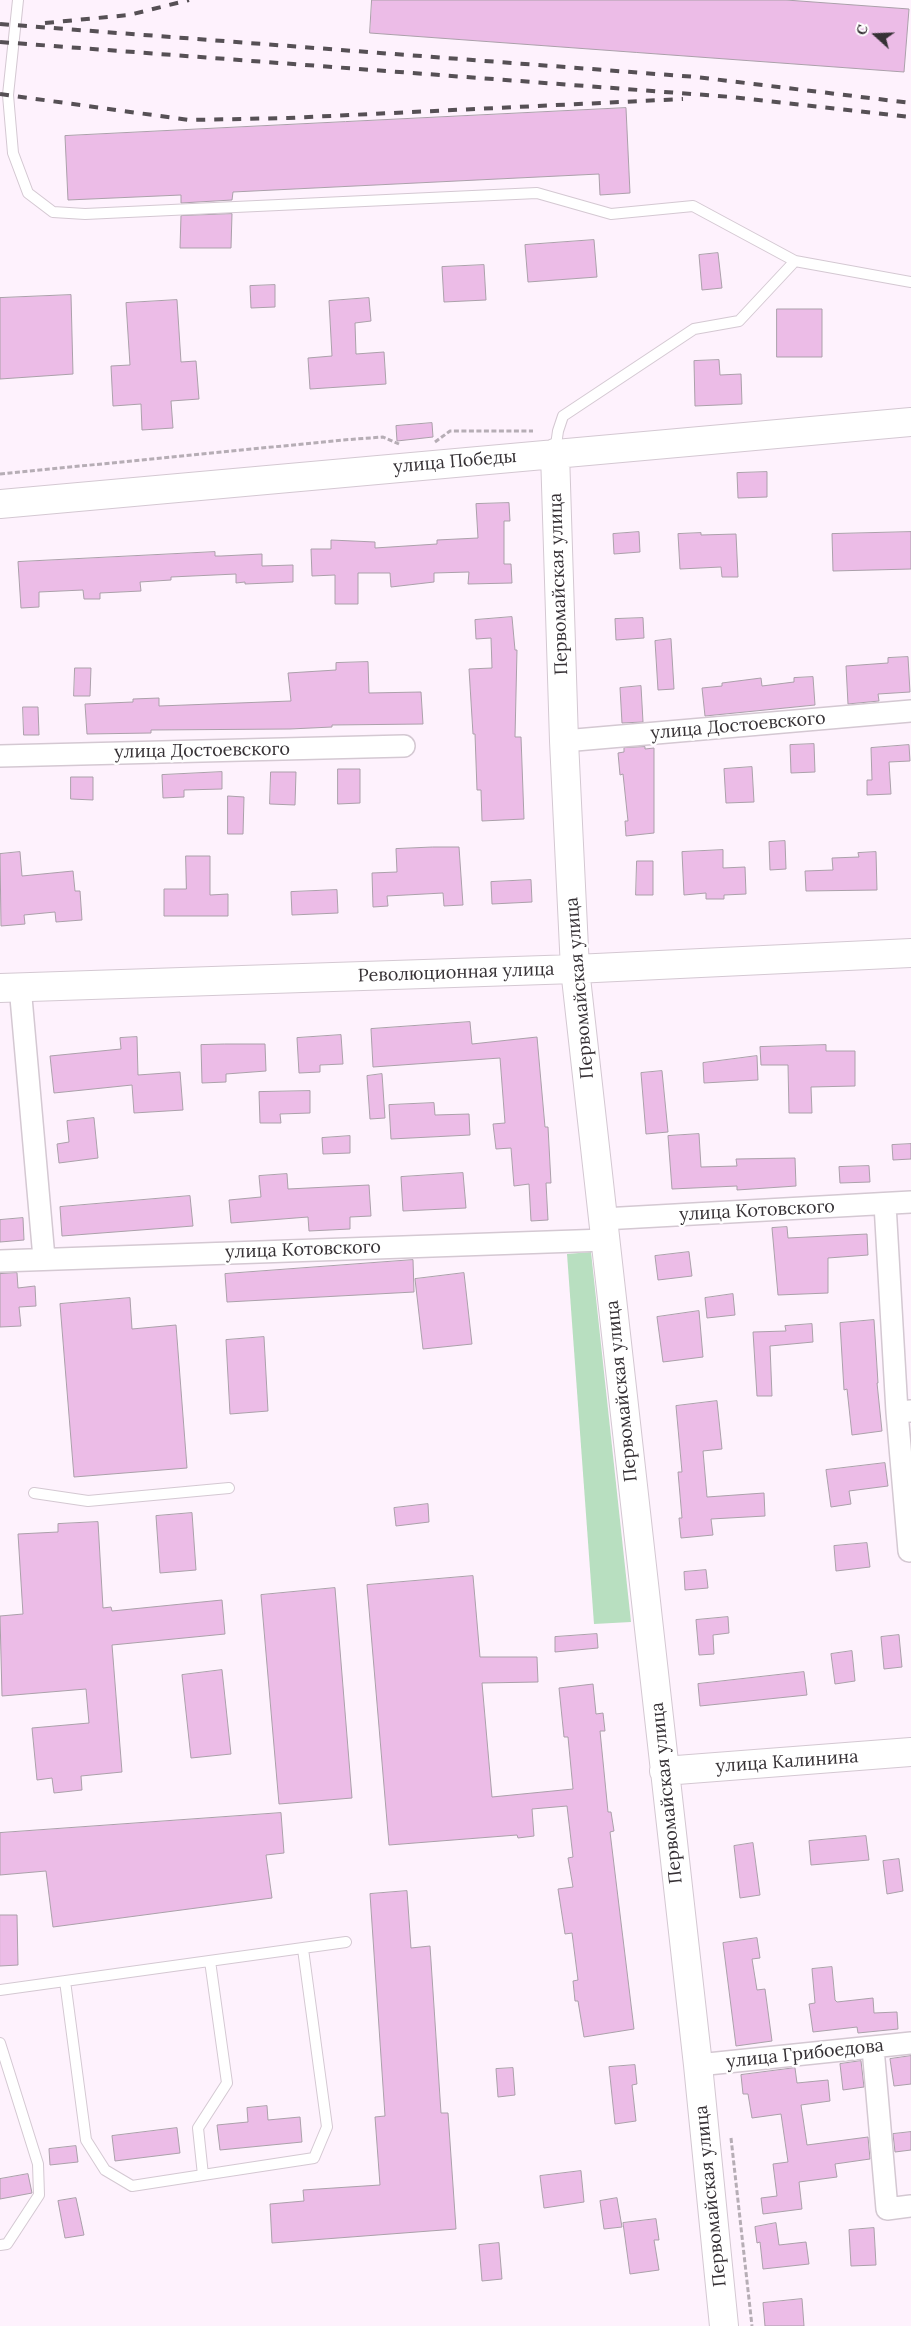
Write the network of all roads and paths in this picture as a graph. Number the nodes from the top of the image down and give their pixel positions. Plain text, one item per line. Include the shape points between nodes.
1 (18, 0) edge
2 (795, 261) junction
3 (911, 282) edge
4 (911, 422) edge
5 (426, 442) dead end
6 (557, 442) junction
7 (401, 445) dead end
8 (0, 474) edge
9 (0, 504) edge
10 (911, 712) edge
11 (564, 741) junction
12 (404, 746) dead end
13 (0, 756) edge
14 (911, 953) edge
15 (575, 969) junction
16 (10, 987) edge
17 (911, 1202) edge
18 (885, 1204) junction
19 (604, 1229) junction
20 (44, 1258) junction
21 (0, 1261) edge
22 (904, 1412) edge
23 (230, 1488) dead end
24 (34, 1493) dead end
25 (908, 1551) dead end
26 (911, 1752) edge
27 (664, 1770) junction
28 (346, 1942) dead end
29 (303, 1949) junction
30 (210, 1961) junction
31 (65, 1981) junction
32 (0, 1990) edge
33 (0, 2043) edge
34 (911, 2044) edge
35 (873, 2048) junction
36 (698, 2065) junction
37 (730, 2136) dead end
38 (203, 2175) junction
39 (911, 2206) edge
40 (0, 2245) edge
41 (724, 2326) edge
42 (752, 2326) edge

1 - 2 lane via 8,95 13,153 28,192 53,212 95,214 537,193 611,214 693,206
2 - 3 lane
2 - 6 lane via 739,320 694,330 563,416
4 - 6 street, улица Победы
5 - 6 path via 435,442 450,431
6 - 9 street, улица Победы
6 - 11 street, Первомайская улица
7 - 8 path via 383,437
10 - 11 street, улица Достоевского
11 - 15 street, Первомайская улица
12 - 13 street, улица Достоевского
14 - 15 street, Революционная улица
15 - 16 street, Революционная улица
15 - 19 street, Первомайская улица
16 - 20 street
17 - 18 street, улица Котовского
18 - 19 street, улица Котовского
18 - 22 street
19 - 20 street, улица Котовского
19 - 27 street, Первомайская улица
20 - 21 street, улица Котовского
22 - 25 street
23 - 24 lane via 88,1501
26 - 27 street, улица Калинина
27 - 36 street, Первомайская улица
28 - 29 lane
29 - 30 lane
29 - 38 lane via 327,2127 314,2158
30 - 31 lane
30 - 38 lane via 227,2083 198,2128
31 - 32 lane
31 - 38 lane via 86,2140 105,2170 132,2186
33 - 40 lane via 38,2164 39,2195 7,2244
34 - 35 street, улица Грибоедова
35 - 36 street, улица Грибоедова
35 - 39 street via 887,2209
36 - 41 street, Первомайская улица
37 - 42 path

